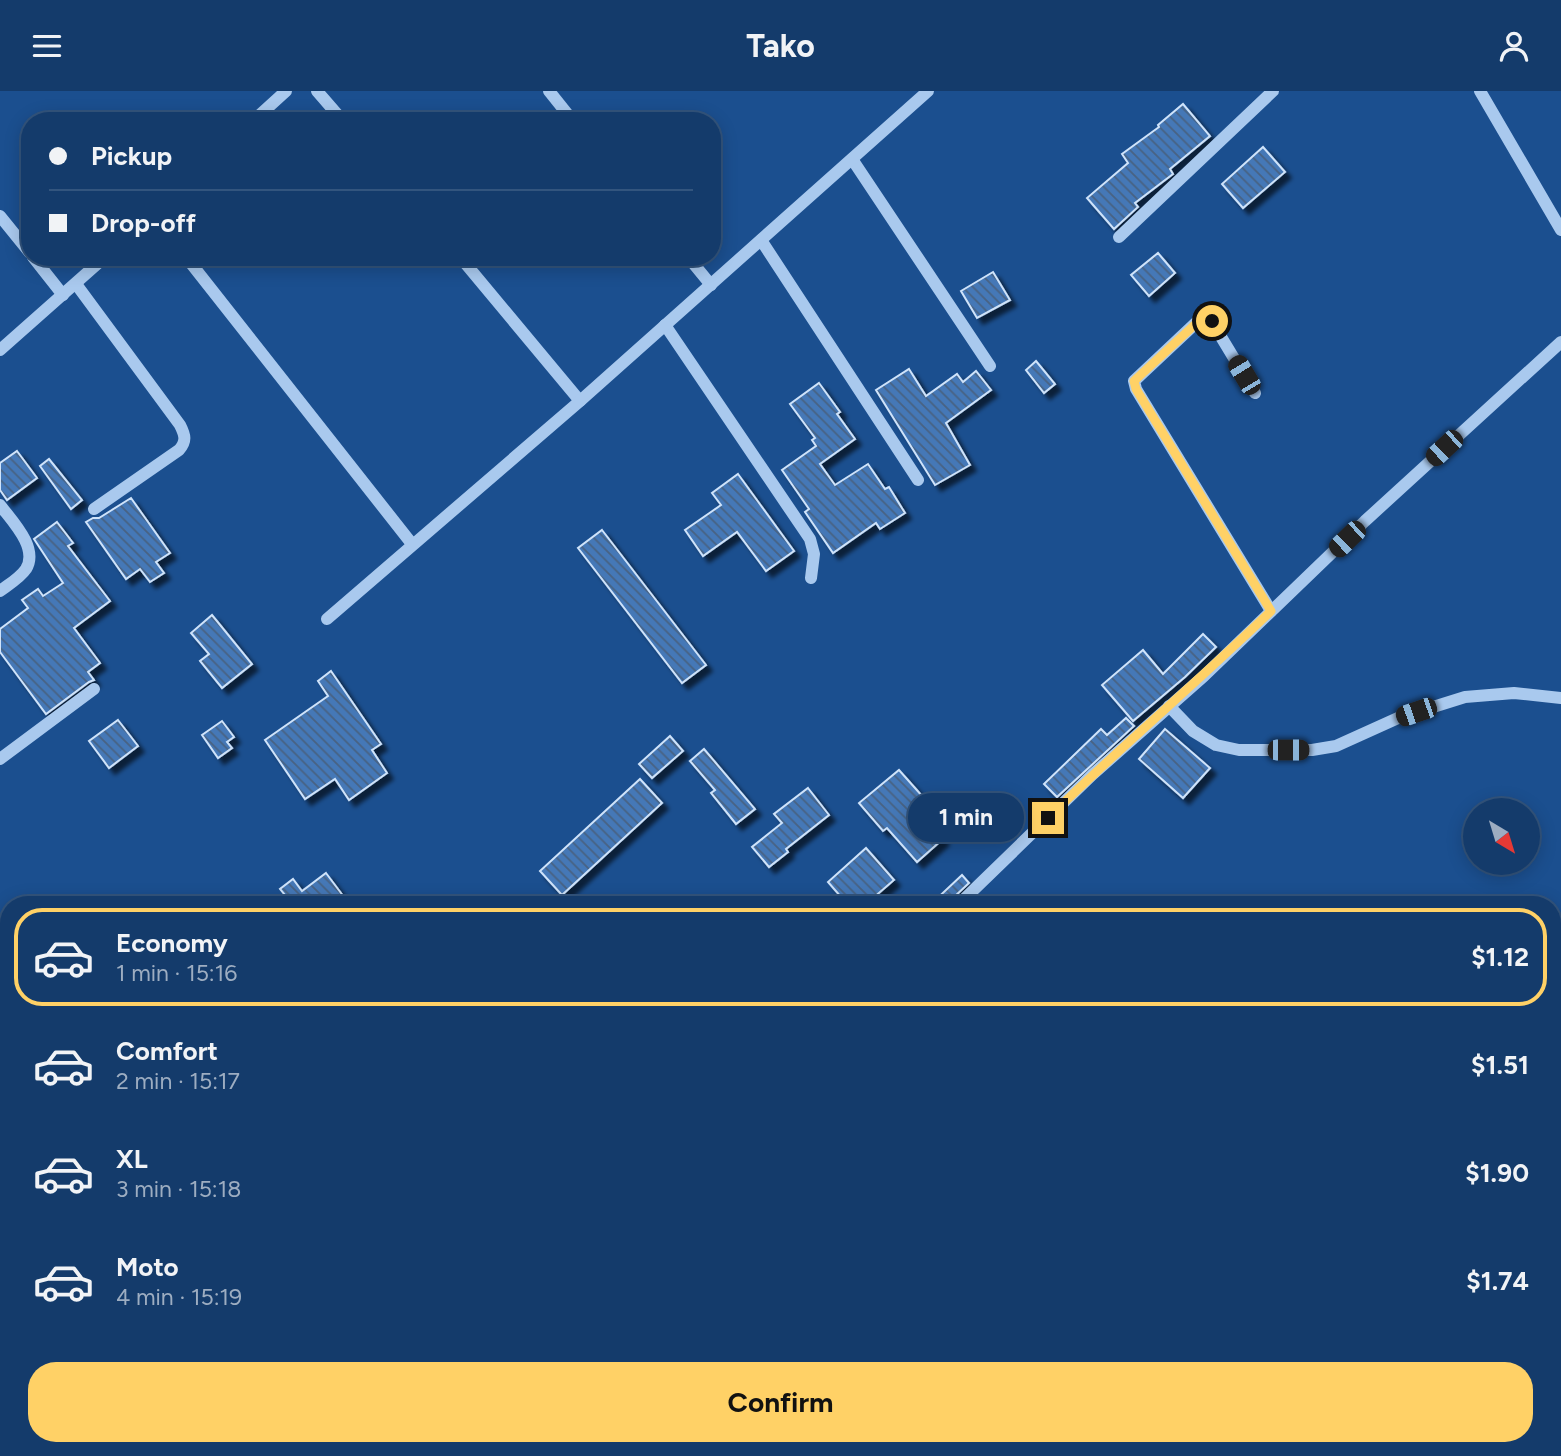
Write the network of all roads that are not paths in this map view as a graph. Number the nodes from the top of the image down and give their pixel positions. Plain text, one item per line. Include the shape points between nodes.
1 (286, 91) edge
2 (317, 91) edge
3 (548, 91) edge
4 (928, 91) edge
5 (1273, 91) edge
6 (1480, 91) edge
7 (264, 112) edge
8 (334, 112) edge
9 (566, 112) edge
10 (852, 159) junction
11 (0, 217) edge
12 (1561, 230) edge
13 (1119, 237) dead end
14 (761, 240) junction
15 (21, 242) edge
16 (40, 266) edge
17 (96, 266) edge
18 (193, 266) edge
19 (468, 266) edge
20 (695, 266) edge
21 (76, 285) junction
22 (711, 285) junction
23 (63, 295) junction
24 (665, 325) junction
25 (1561, 342) edge
26 (0, 350) edge
27 (990, 366) dead end
28 (1255, 393) dead end
29 (580, 401) junction
30 (918, 480) dead end
31 (0, 505) edge
32 (94, 509) dead end
33 (412, 544) junction
34 (811, 577) dead end
35 (0, 591) edge
36 (1271, 611) junction
37 (327, 619) dead end
38 (94, 689) dead end
39 (1561, 698) edge
40 (1169, 706) junction
41 (0, 759) edge
42 (967, 896) edge

1 - 7 street
2 - 8 street
3 - 9 street
4 - 10 street
5 - 13 street
6 - 12 street
10 - 14 street
10 - 27 street
11 - 15 street
14 - 22 street
14 - 30 street
16 - 23 street
17 - 21 street
18 - 33 street
19 - 29 street
20 - 22 street
21 - 23 street
21 - 32 street via 185,437 179,450
22 - 24 street
23 - 26 street
24 - 29 street
24 - 34 street via 810,539 814,554
25 - 36 street
28 - 36 street via 1209,317 1199,320 1134,381
29 - 33 street
31 - 35 street via 25,541 29,559 22,574
33 - 37 street
36 - 40 street
38 - 41 street
39 - 40 street via 1514,693 1465,697 1398,718 1336,747 1312,750 1239,750 1216,745 1193,731
40 - 42 street

